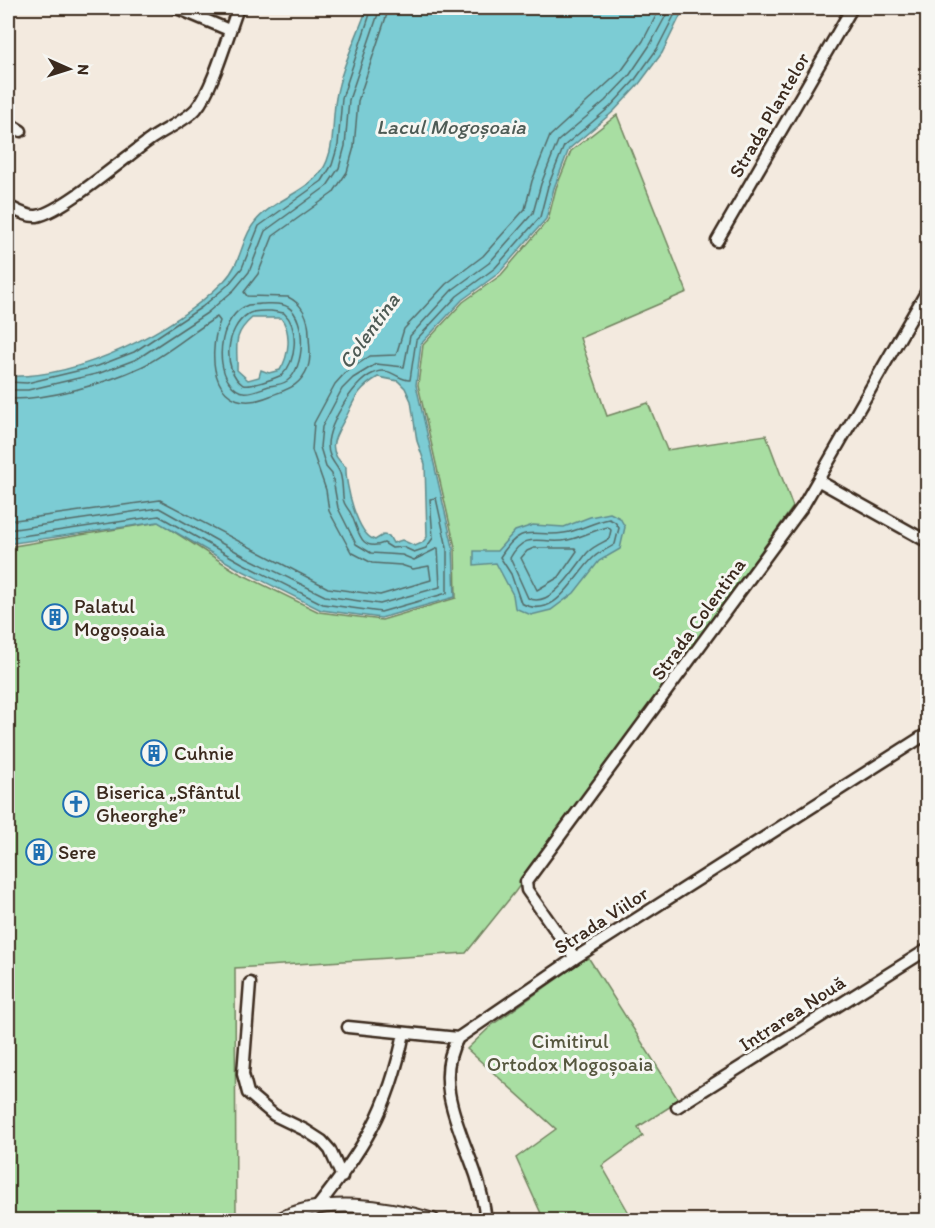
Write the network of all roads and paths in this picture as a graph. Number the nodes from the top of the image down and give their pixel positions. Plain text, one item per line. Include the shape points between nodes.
1 (177, 8) edge
2 (238, 8) edge
3 (852, 8) edge
4 (229, 30) junction
5 (8, 123) edge
6 (21, 130) dead end
7 (8, 206) edge
8 (717, 241) dead end
9 (927, 289) edge
10 (819, 481) junction
11 (927, 542) edge
12 (927, 733) edge
13 (927, 949) edge
14 (575, 958) junction
15 (250, 983) dead end
16 (348, 1027) dead end
17 (405, 1033) junction
18 (458, 1038) junction
19 (676, 1107) dead end
20 (342, 1177) junction
21 (315, 1210) junction
22 (278, 1221) edge
23 (434, 1221) edge
24 (486, 1221) edge

1 - 4 street
2 - 4 street
3 - 8 street, Strada Plantelor
4 - 7 street via 207,90 190,114 49,211 37,216
5 - 6 street
9 - 10 street, Strada Colentina
10 - 11 street
10 - 14 street, Strada Colentina via 526,882 527,890
12 - 14 street, Strada Viilor
13 - 19 street, Intrarea Nouă
14 - 18 street, Strada Viilor
15 - 20 street via 243,1074 248,1093 274,1116 322,1141
16 - 17 street
17 - 18 street
17 - 20 street via 385,1105
18 - 24 street via 448,1058 450,1099 477,1178
20 - 21 street
21 - 22 street
21 - 23 street via 374,1206

